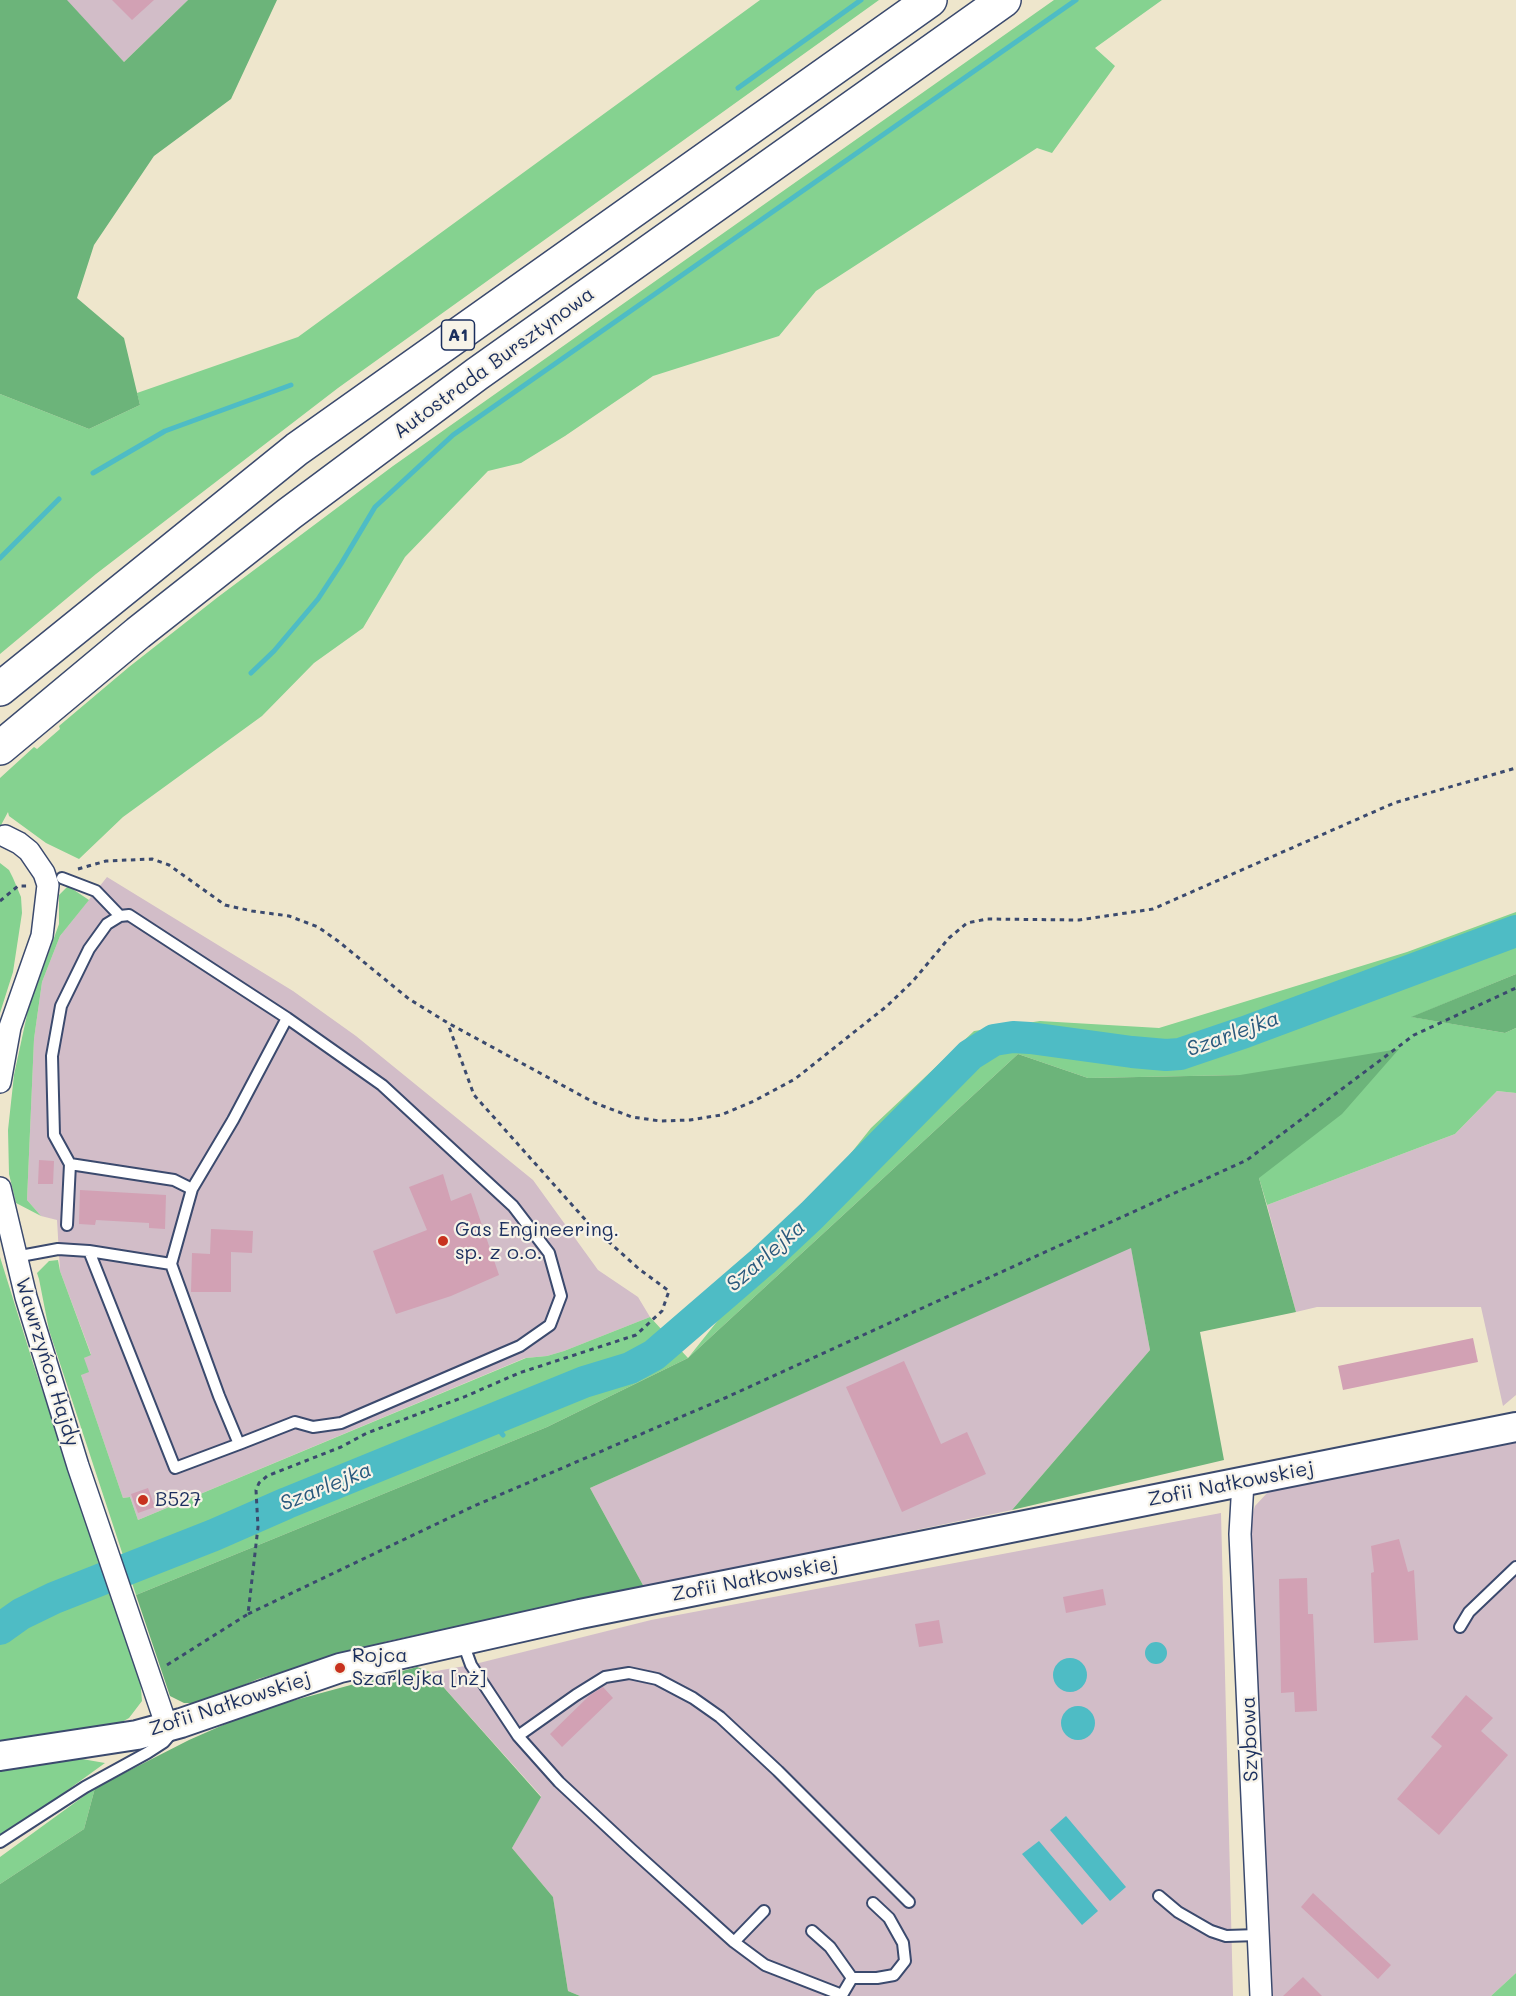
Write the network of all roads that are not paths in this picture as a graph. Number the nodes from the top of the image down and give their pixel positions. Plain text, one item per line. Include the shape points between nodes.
1 (930, 0) edge
2 (1004, 0) edge
3 (0, 689) edge
4 (0, 748) edge
5 (5, 836) dead end
6 (55, 881) junction
7 (120, 916) junction
8 (287, 1018) junction
9 (0, 1082) edge
10 (70, 1164) junction
11 (0, 1188) edge
12 (192, 1189) junction
13 (67, 1225) dead end
14 (89, 1251) junction
15 (15, 1257) junction
16 (171, 1264) junction
17 (1516, 1427) edge
18 (239, 1444) junction
19 (1243, 1482) junction
20 (1516, 1567) edge
21 (1460, 1627) dead end
22 (462, 1640) junction
23 (174, 1725) junction
24 (518, 1736) junction
25 (0, 1756) edge
26 (0, 1842) edge
27 (1159, 1896) dead end
28 (873, 1902) dead end
29 (909, 1902) dead end
30 (764, 1911) dead end
31 (812, 1931) dead end
32 (1258, 1935) junction
33 (734, 1942) junction
34 (852, 1978) junction
35 (1261, 1996) edge

1 - 3 highway, A1 via 297,449
2 - 4 highway, Autostrada Bursztynowa / A1 via 467,381 289,514
5 - 6 street via 29,851 44,873
6 - 7 lane via 96,891
6 - 9 street via 42,936 10,1027
7 - 8 lane via 129,915
7 - 10 lane via 107,924 88,949 61,1006 52,1056 54,1135
8 - 12 lane
8 - 18 lane via 382,1085 513,1206 549,1253 561,1296 550,1325 520,1346 341,1423 313,1427 295,1422
10 - 12 lane via 174,1180
10 - 13 lane
11 - 15 street, Wawrzyńca Hajdy
12 - 16 lane
14 - 15 lane via 58,1249
14 - 16 lane
14 - 18 lane via 175,1468
15 - 23 street, Wawrzyńca Hajdy via 102,1535 150,1676
16 - 18 lane
17 - 19 street, Zofii Nałkowskiej
19 - 22 street, Zofii Nałkowskiej
19 - 32 street, Szybowa via 1240,1534
20 - 21 lane via 1468,1612
22 - 23 street, Zofii Nałkowskiej via 340,1668
22 - 24 lane via 471,1665
23 - 25 street, Zofii Nałkowskiej via 110,1740
23 - 26 lane via 164,1742 85,1786
24 - 29 lane via 605,1677 628,1673 657,1679 720,1717
24 - 33 lane via 559,1782
27 - 32 lane via 1211,1931 1226,1936
28 - 34 lane via 889,1918 903,1942 905,1961 894,1975
30 - 33 lane
31 - 34 lane via 830,1947
32 - 35 street, Szybowa
33 - 34 lane via 765,1965 842,1995

